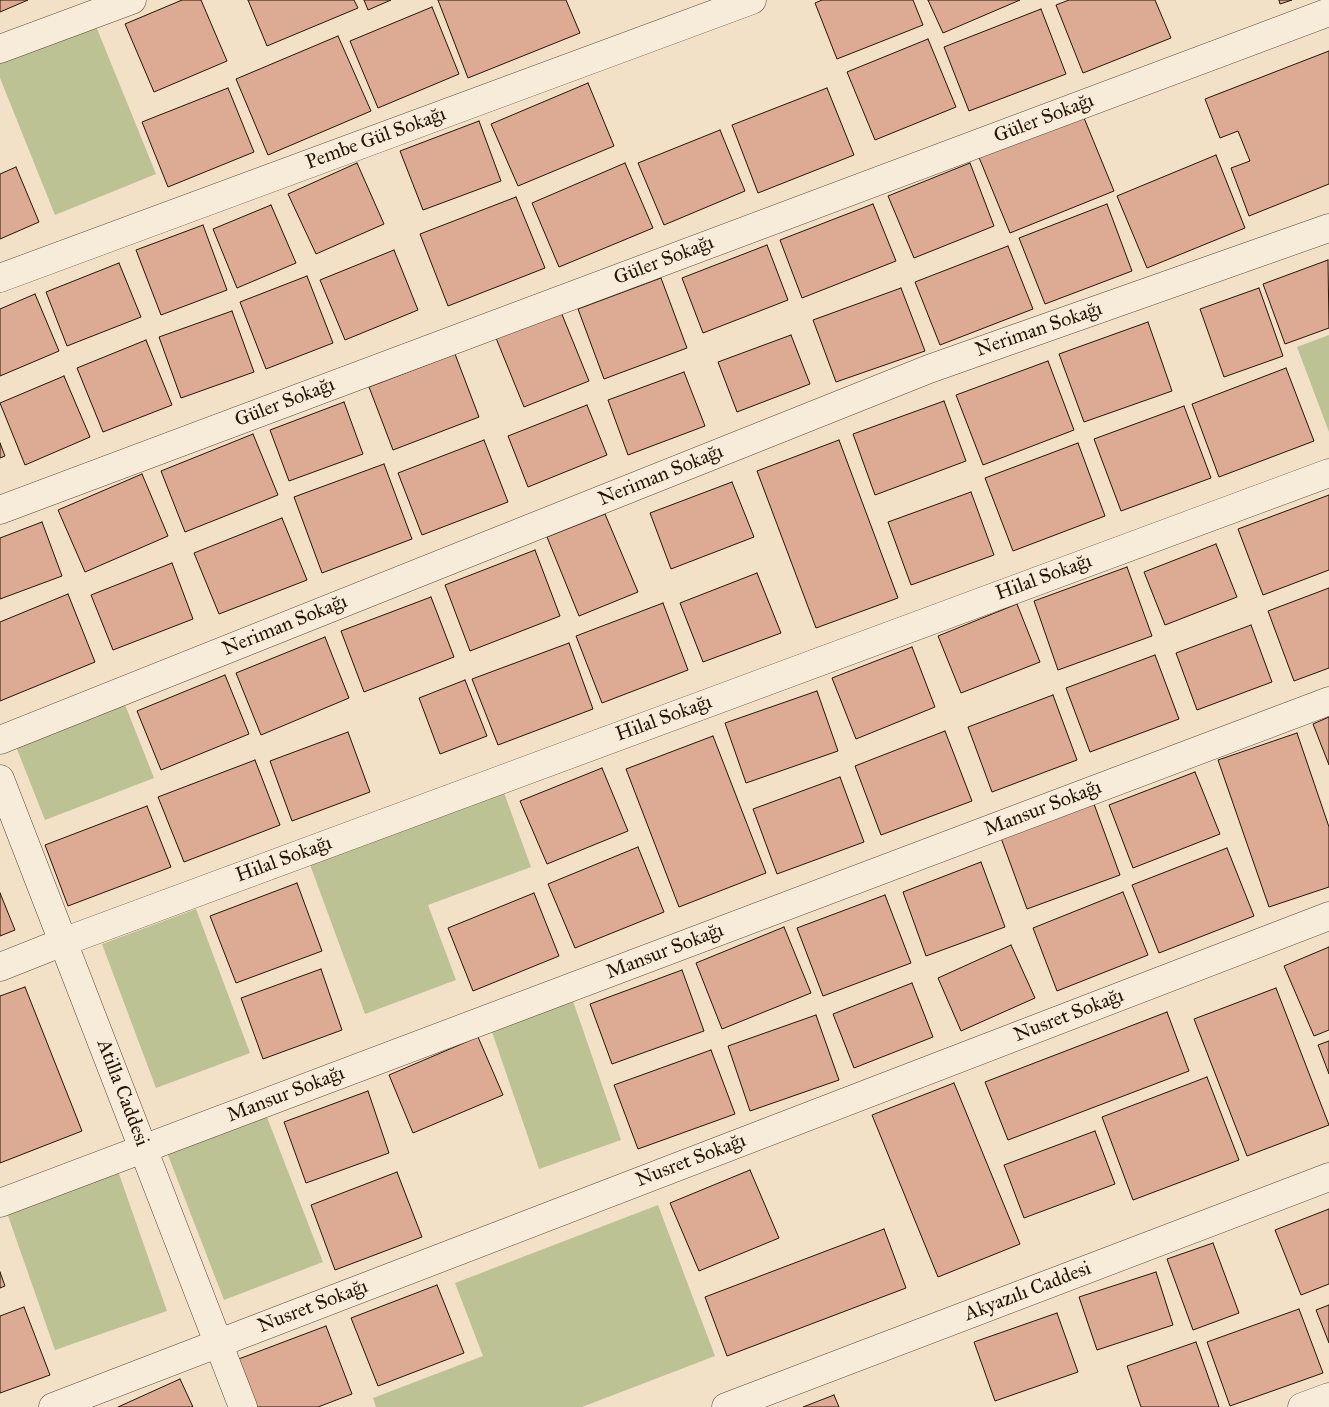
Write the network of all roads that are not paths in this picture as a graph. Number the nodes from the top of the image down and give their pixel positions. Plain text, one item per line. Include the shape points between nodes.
1 (132, 0) edge
2 (752, 0) edge
3 (1329, 12) edge
4 (0, 49) edge
5 (1329, 228) edge
6 (0, 278) edge
7 (1329, 473) edge
8 (0, 510) edge
9 (1329, 701) edge
10 (0, 740) edge
11 (0, 780) edge
12 (1329, 916) edge
13 (63, 942) junction
14 (0, 968) edge
15 (143, 1149) junction
16 (1329, 1176) edge
17 (0, 1203) edge
18 (219, 1343) junction
19 (1329, 1397) edge
20 (53, 1407) edge
21 (243, 1407) edge
22 (726, 1407) edge
23 (1302, 1407) edge

1 - 4 street
2 - 6 street, Pembe Gül Sokağı
3 - 8 street, Güler Sokağı
5 - 10 street, Neriman Sokağı via 928,369
7 - 13 street, Hilal Sokağı
9 - 15 street, Mansur Sokağı
11 - 13 street, Atilla Caddesi
12 - 18 street, Nusret Sokağı
13 - 14 street, Hilal Sokağı
13 - 15 street, Atilla Caddesi
15 - 17 street, Mansur Sokağı
15 - 18 street, Atilla Caddesi
16 - 22 street, Akyazılı Caddesi
18 - 20 street, Nusret Sokağı
18 - 21 street, Atilla Caddesi
19 - 23 street

